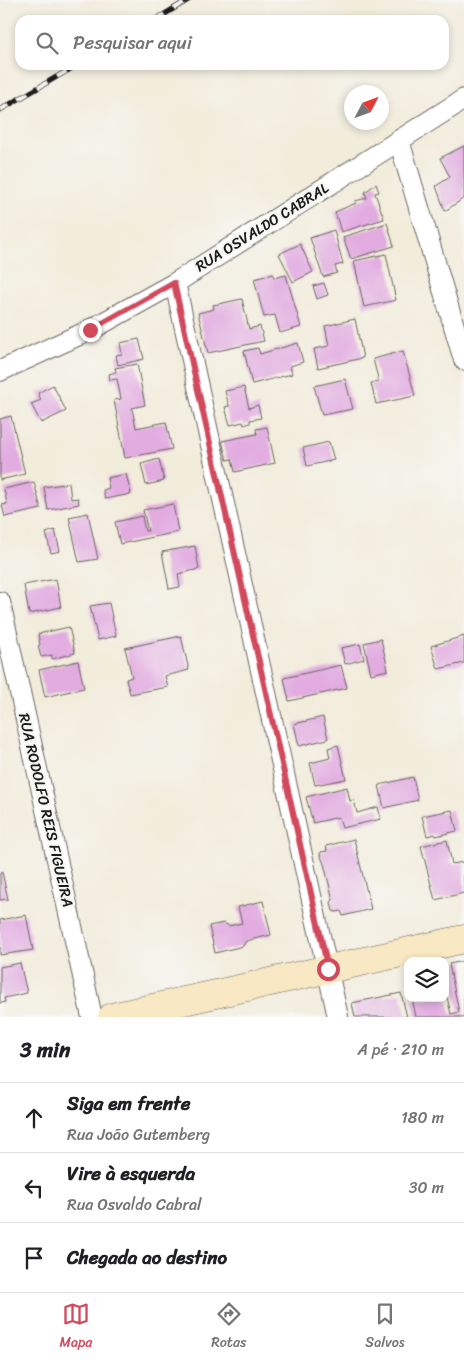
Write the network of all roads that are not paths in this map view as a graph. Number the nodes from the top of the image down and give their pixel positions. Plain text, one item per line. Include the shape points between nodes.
1 (464, 99) edge
2 (399, 140) junction
3 (174, 283) junction
4 (464, 360) edge
5 (0, 371) edge
6 (0, 602) edge
7 (464, 939) edge
8 (328, 969) junction
9 (92, 1017) edge
10 (112, 1017) edge
11 (338, 1017) edge

1 - 2 street, RUA OSVALDO CABRAL
2 - 3 street, RUA OSVALDO CABRAL
2 - 4 street
3 - 5 street, RUA OSVALDO CABRAL via 90,330
3 - 8 street
6 - 9 street, RUA RODOLFO REIS FIGUEIRA
7 - 8 street
8 - 10 street
8 - 11 street

